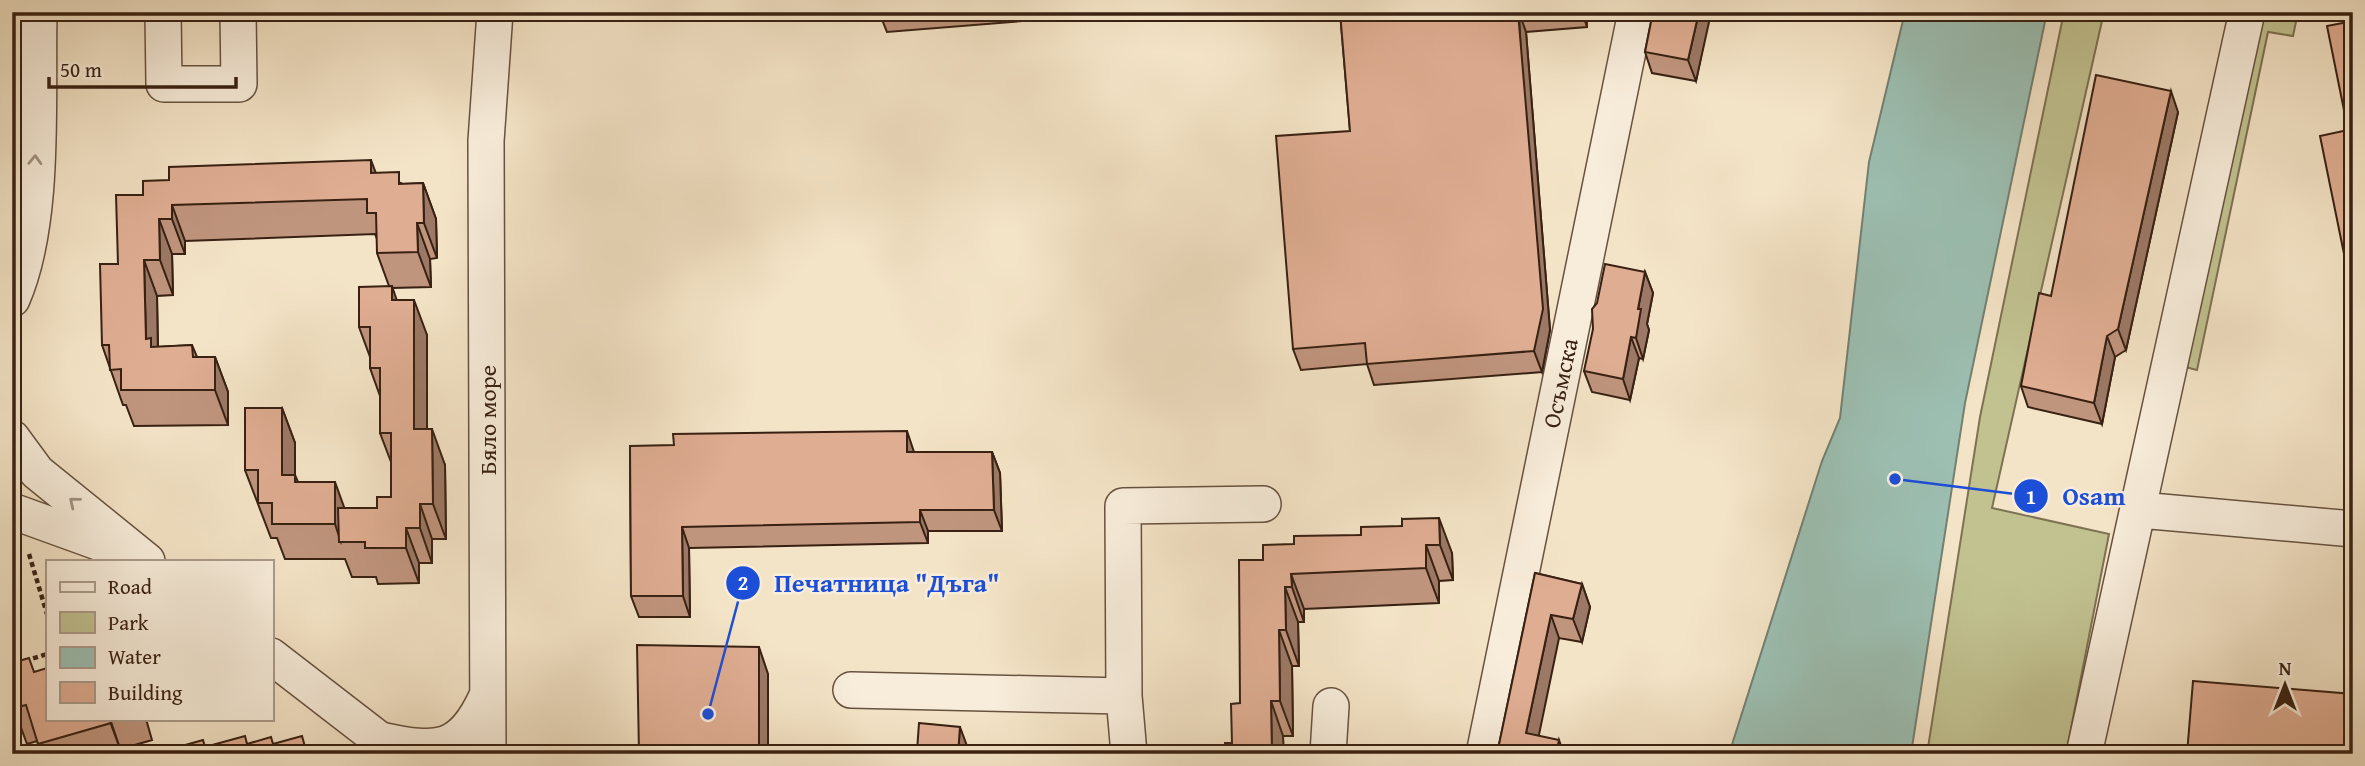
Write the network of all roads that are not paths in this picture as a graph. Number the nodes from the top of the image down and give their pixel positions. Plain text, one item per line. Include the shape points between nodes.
1 (39, 12) edge
2 (163, 12) edge
3 (238, 12) edge
4 (495, 12) edge
5 (1636, 12) edge
6 (2247, 12) edge
7 (12, 299) edge
8 (12, 438) edge
9 (1263, 504) dead end
10 (2140, 510) junction
11 (12, 511) edge
12 (2353, 528) edge
13 (78, 535) junction
14 (21, 546) edge
15 (143, 560) edge
16 (145, 560) edge
17 (273, 658) edge
18 (851, 690) dead end
19 (1124, 696) junction
20 (1331, 706) dead end
21 (478, 732) edge
22 (390, 747) edge
23 (1129, 754) edge
24 (1328, 754) edge
25 (1484, 754) edge
26 (2084, 754) edge

7 -> 1 street via 30,232
2 - 3 street via 164,84 239,84
4 - 21 street, Бяло море via 486,141
5 - 25 street, Осъмска
6 - 10 street
16 -> 8 street via 37,472
9 - 19 street via 1123,506
10 - 12 street
10 - 26 street
11 - 13 street
13 - 14 street via 31,531
13 - 15 street
17 - 22 street
18 - 19 street
19 - 23 street
20 - 24 street
21 - 22 street, Бяло море via 420,748

